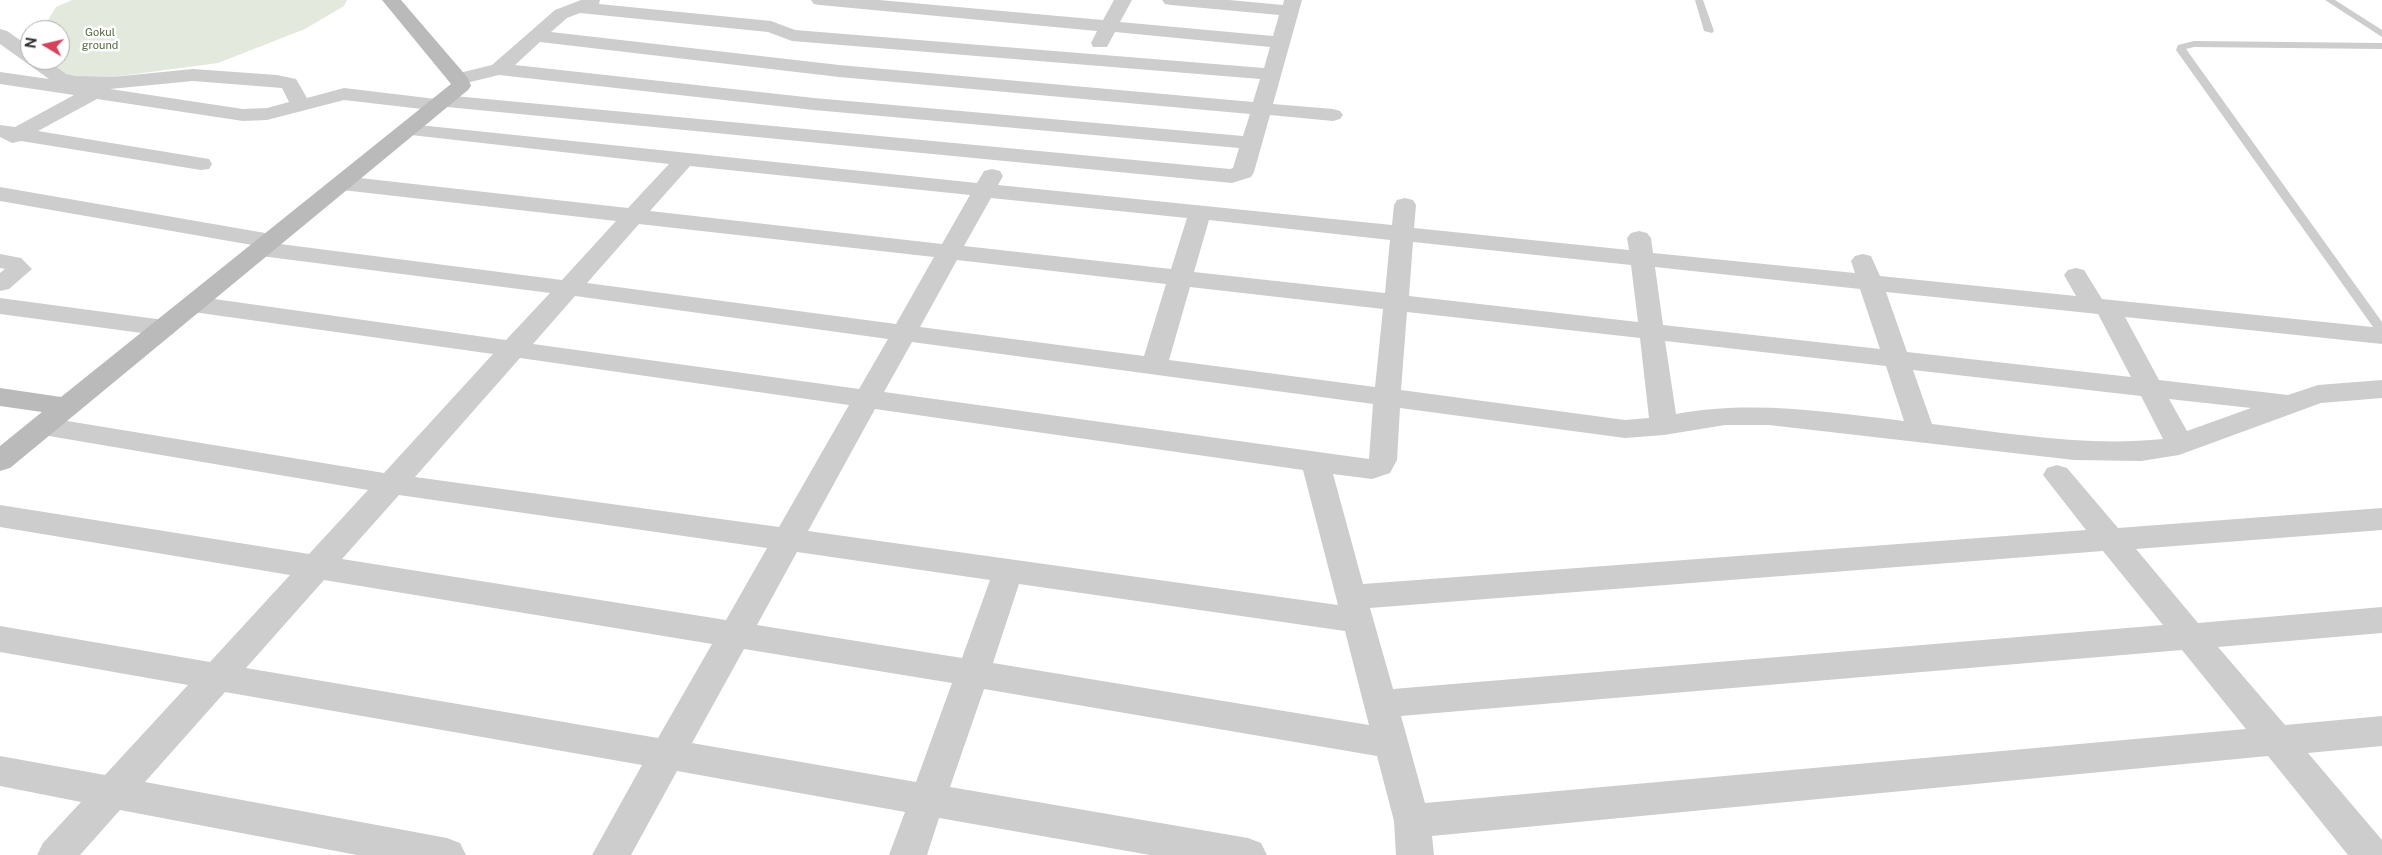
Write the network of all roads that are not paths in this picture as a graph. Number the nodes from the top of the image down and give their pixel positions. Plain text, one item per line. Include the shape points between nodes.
1 (391, 0) edge
2 (597, 0) edge
3 (820, 0) edge
4 (1123, 0) edge
5 (1171, 0) edge
6 (1699, 0) edge
7 (2329, 0) edge
8 (891, 3) edge
9 (1292, 5) edge
10 (576, 7) junction
11 (1108, 28) junction
12 (1709, 31) dead end
13 (2382, 34) edge
14 (0, 35) edge
15 (537, 36) junction
16 (862, 41) junction
17 (1281, 42) junction
18 (2382, 46) edge
19 (20, 49) edge
20 (1092, 59) junction
21 (499, 69) junction
22 (48, 70) edge
23 (839, 71) junction
24 (1271, 74) junction
25 (0, 78) edge
26 (458, 79) junction
27 (103, 88) junction
28 (1074, 92) junction
29 (442, 103) junction
30 (814, 104) junction
31 (301, 105) junction
32 (1261, 108) junction
33 (1333, 115) dead end
34 (1059, 126) junction
35 (409, 130) junction
36 (791, 134) junction
37 (6, 136) edge
38 (1251, 143) junction
39 (1004, 155) junction
40 (684, 160) junction
41 (201, 164) dead end
42 (1232, 176) junction
43 (342, 183) junction
44 (984, 190) junction
45 (0, 194) edge
46 (1405, 204) dead end
47 (1200, 212) junction
48 (1224, 215) junction
49 (633, 216) junction
50 (1402, 233) junction
51 (266, 245) junction
52 (1640, 248) junction
53 (950, 252) junction
54 (0, 261) edge
55 (1866, 272) junction
56 (2076, 275) dead end
57 (1180, 278) junction
58 (0, 284) edge
59 (568, 288) junction
60 (1395, 303) junction
61 (193, 304) junction
62 (0, 306) edge
63 (2100, 306) junction
64 (164, 328) junction
65 (2382, 331) edge
66 (1652, 332) junction
67 (905, 333) junction
68 (2382, 336) edge
69 (513, 349) junction
70 (1896, 359) junction
71 (1154, 366) junction
72 (2150, 388) junction
73 (2382, 389) edge
74 (0, 397) edge
75 (1387, 397) junction
76 (867, 399) junction
77 (2290, 404) junction
78 (66, 407) junction
79 (43, 426) junction
80 (1664, 426) junction
81 (1921, 432) junction
82 (2180, 444) junction
83 (0, 461) edge
84 (1315, 462) junction
85 (2057, 475) dead end
86 (391, 484) junction
87 (0, 516) edge
88 (2382, 519) edge
89 (788, 539) junction
90 (2111, 541) junction
91 (316, 567) junction
92 (1009, 570) junction
93 (1354, 608) junction
94 (2382, 620) edge
95 (735, 635) junction
96 (2190, 636) junction
97 (0, 639) edge
98 (972, 673) junction
99 (217, 676) junction
100 (1379, 704) junction
101 (2382, 731) edge
102 (2276, 741) junction
103 (1390, 743) junction
104 (668, 755) junction
105 (0, 771) edge
106 (113, 792) junction
107 (927, 800) junction
108 (1412, 821) junction
109 (56, 855) edge
110 (447, 855) edge
111 (611, 855) edge
112 (908, 855) edge
113 (1248, 855) edge
114 (1415, 855) edge
115 (2371, 855) edge

1 - 26 street
2 - 10 street
3 - 8 street
4 - 11 street
5 - 9 street
6 - 12 lane
7 - 13 lane
8 - 11 street
8 - 16 street
9 - 17 street
10 - 15 street via 561,14
10 - 16 street via 771,27 786,35
11 - 17 street
11 - 20 street
14 - 19 street
15 - 21 street
15 - 23 street
16 - 20 street
16 - 23 street
17 - 24 street
18 - 65 lane via 2181,46
20 - 24 street
20 - 28 street
21 - 26 street
21 - 30 street
22 - 27 street via 59,78
23 - 28 street
23 - 30 street
24 - 32 street
25 - 27 street
26 - 29 street via 461,86
27 - 31 street via 243,115 267,114
27 - 31 street via 193,75 278,81 289,83
27 - 37 street
28 - 32 street
28 - 34 street
29 - 31 street via 352,94
29 - 35 street
29 - 36 street
30 - 34 street
30 - 36 street
32 - 33 street
32 - 38 street
34 - 38 street
35 - 40 street
35 - 43 street
36 - 39 street
37 - 41 street
38 - 42 street via 1243,172
39 - 42 street
39 - 44 street
40 - 44 street
40 - 49 street
42 - 48 street
43 - 49 street
43 - 51 street
44 - 47 street
44 - 53 street
45 - 51 street
46 - 50 street
47 - 48 street
47 - 57 street
48 - 50 street
49 - 53 street
49 - 59 street
50 - 52 street
50 - 60 street
51 - 59 street
51 - 61 street
52 - 55 street
52 - 66 street
53 - 57 street
53 - 67 street
54 - 58 street via 18,265 20,269
55 - 63 street
55 - 70 street
56 - 63 street
57 - 60 street
57 - 71 street
59 - 67 street
59 - 69 street
60 - 66 street
60 - 75 street
61 - 64 street
61 - 69 street
62 - 64 street
63 - 68 street
63 - 72 street
64 - 78 street
66 - 70 street
66 - 80 street
67 - 71 street
67 - 76 street
69 - 76 street
69 - 86 street
70 - 72 street
70 - 81 street
71 - 75 street
72 - 77 street
72 - 82 street
73 - 77 street via 2318,394
74 - 78 street
75 - 80 street via 1626,429
75 - 84 street via 1380,466 1362,470
76 - 84 street
76 - 89 street
77 - 82 street
78 - 79 street
79 - 83 street
79 - 86 street
80 - 81 street via 1738,415 1778,416
81 - 82 street via 2074,450 2141,451
84 - 93 street
85 - 90 street
86 - 89 street
86 - 91 street
87 - 91 street
88 - 90 street
89 - 92 street
89 - 95 street
90 - 93 street
90 - 96 street
91 - 95 street
91 - 99 street
92 - 93 street
92 - 98 street
93 - 100 street
94 - 96 street
95 - 98 street
95 - 104 street
96 - 100 street
96 - 102 street
97 - 99 street
98 - 103 street
98 - 107 street
99 - 104 street
99 - 106 street
100 - 103 street
101 - 102 street
102 - 108 street
102 - 115 street
103 - 108 street
104 - 107 street
104 - 111 street
105 - 106 street
106 - 109 street
106 - 110 street
107 - 112 street
107 - 113 street
108 - 114 street

